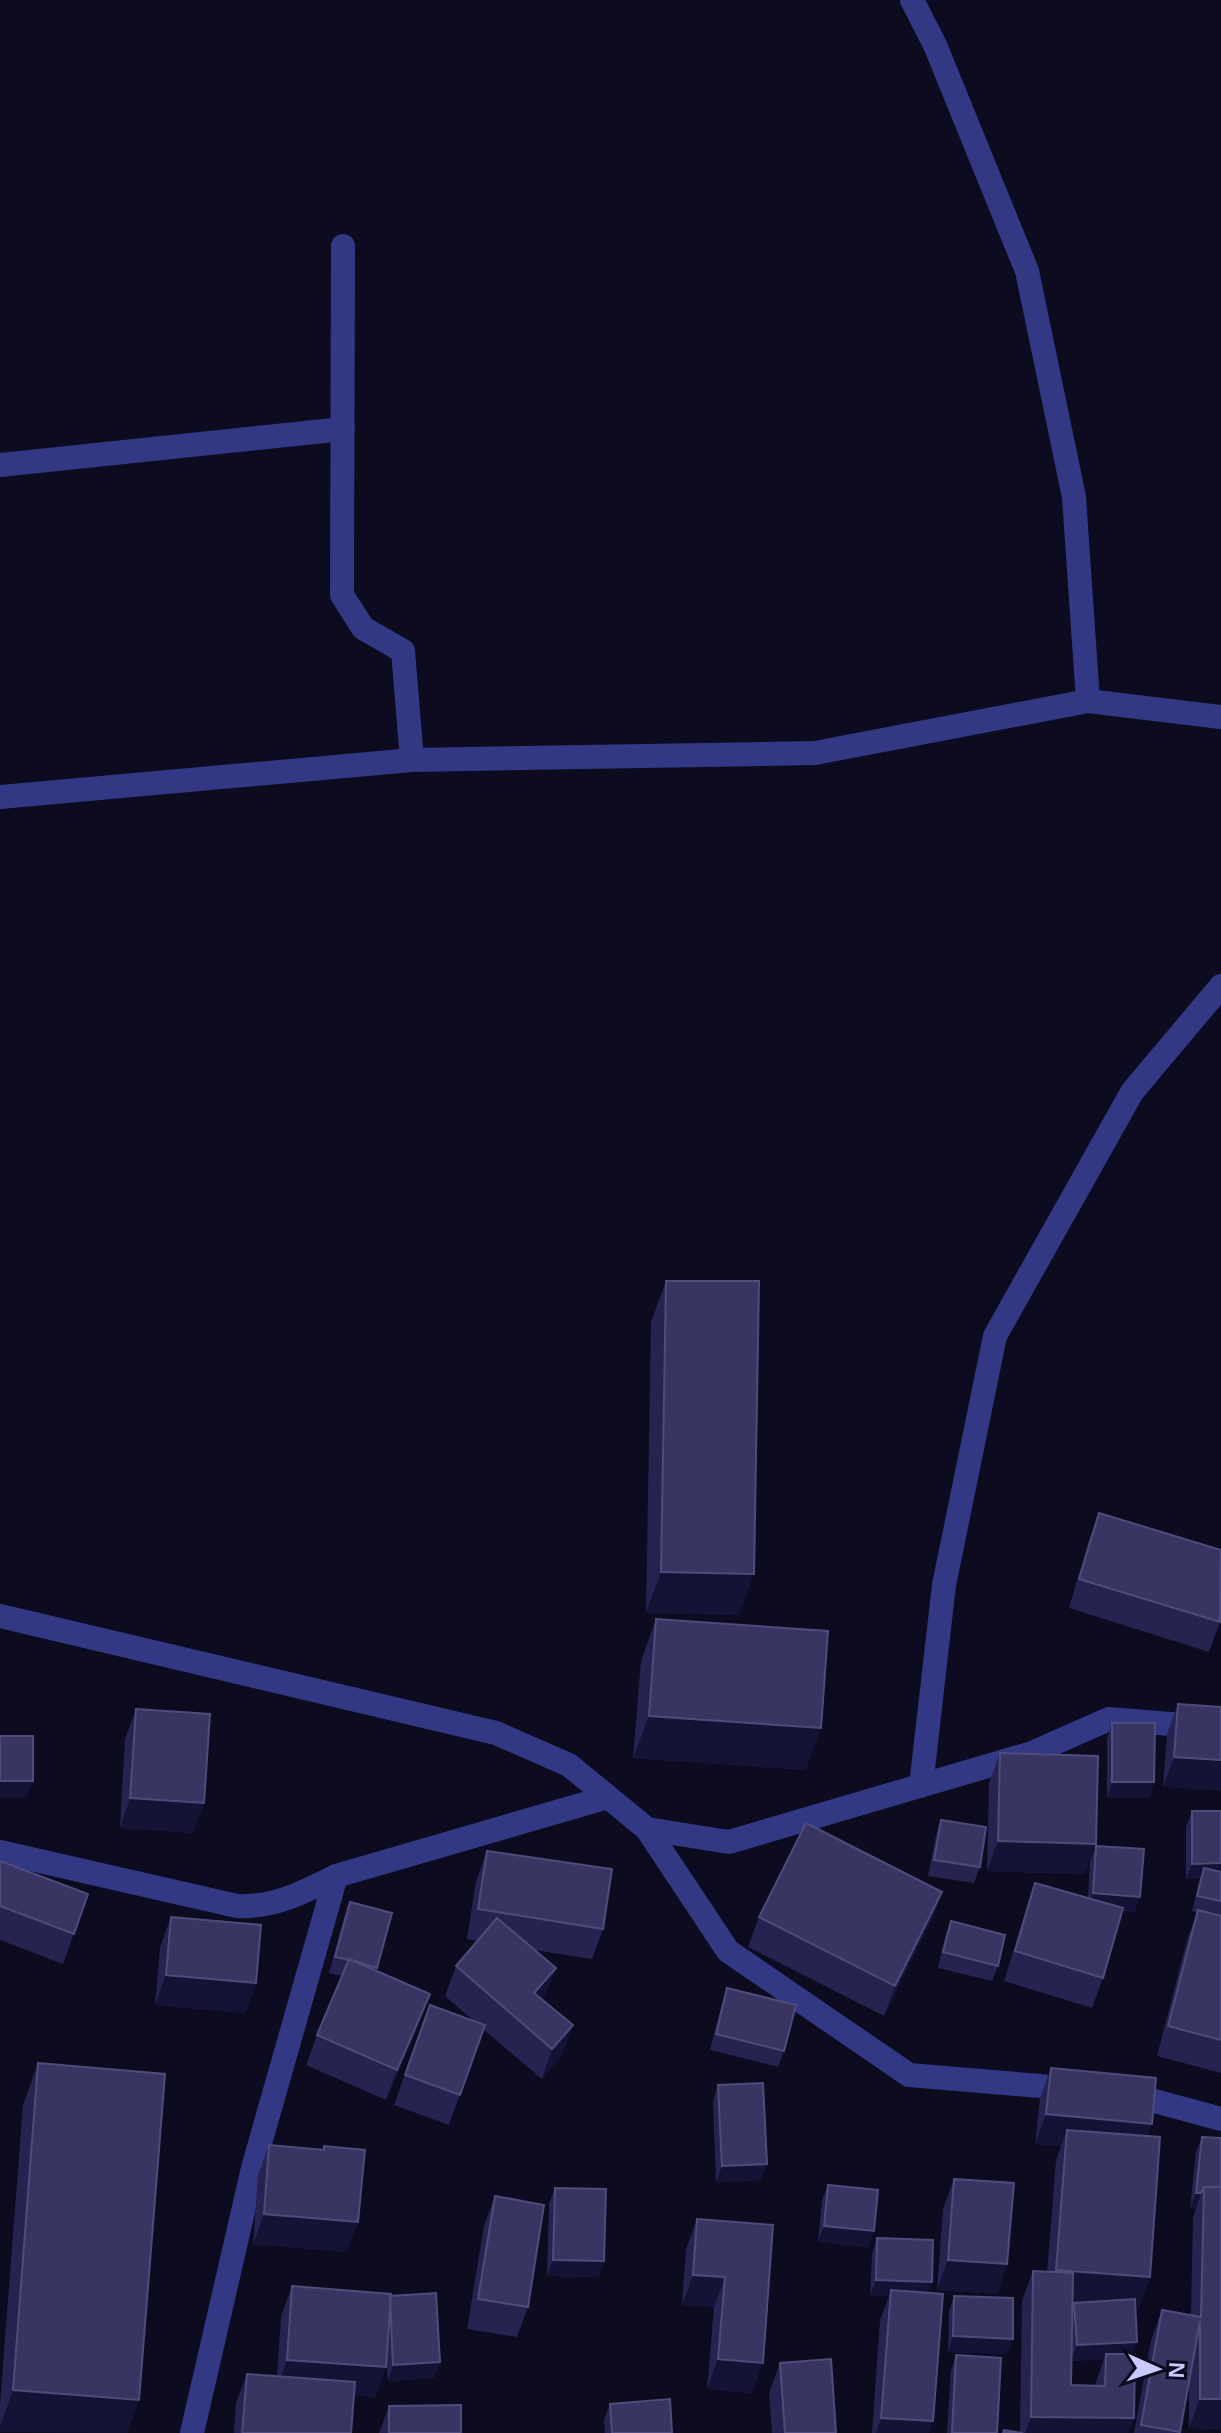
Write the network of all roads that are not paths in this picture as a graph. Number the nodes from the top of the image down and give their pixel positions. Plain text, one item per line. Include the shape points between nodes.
1 (912, 0) edge
2 (343, 246) dead end
3 (343, 429) junction
4 (0, 465) edge
5 (1088, 701) junction
6 (1221, 717) edge
7 (412, 760) junction
8 (0, 797) edge
9 (1221, 986) edge
10 (0, 1616) edge
11 (1221, 1728) edge
12 (921, 1786) junction
13 (608, 1797) junction
14 (647, 1829) junction
15 (0, 1852) edge
16 (336, 1876) junction
17 (1221, 2119) edge
18 (192, 2433) edge

1 - 5 street via 1027,271 1074,497
2 - 3 street
3 - 4 street
3 - 7 street via 342,595 363,628 403,651
5 - 6 street
5 - 7 street via 815,753
7 - 8 street
9 - 12 street via 1132,1092 995,1336 944,1585
10 - 13 street via 496,1733 569,1765
11 - 12 street via 1109,1719 1032,1753
12 - 14 street via 729,1842
13 - 14 street
13 - 16 street
14 - 17 street via 728,1951 909,2075 1132,2093
15 - 16 street via 237,1906 274,1904
16 - 18 street via 253,2168

